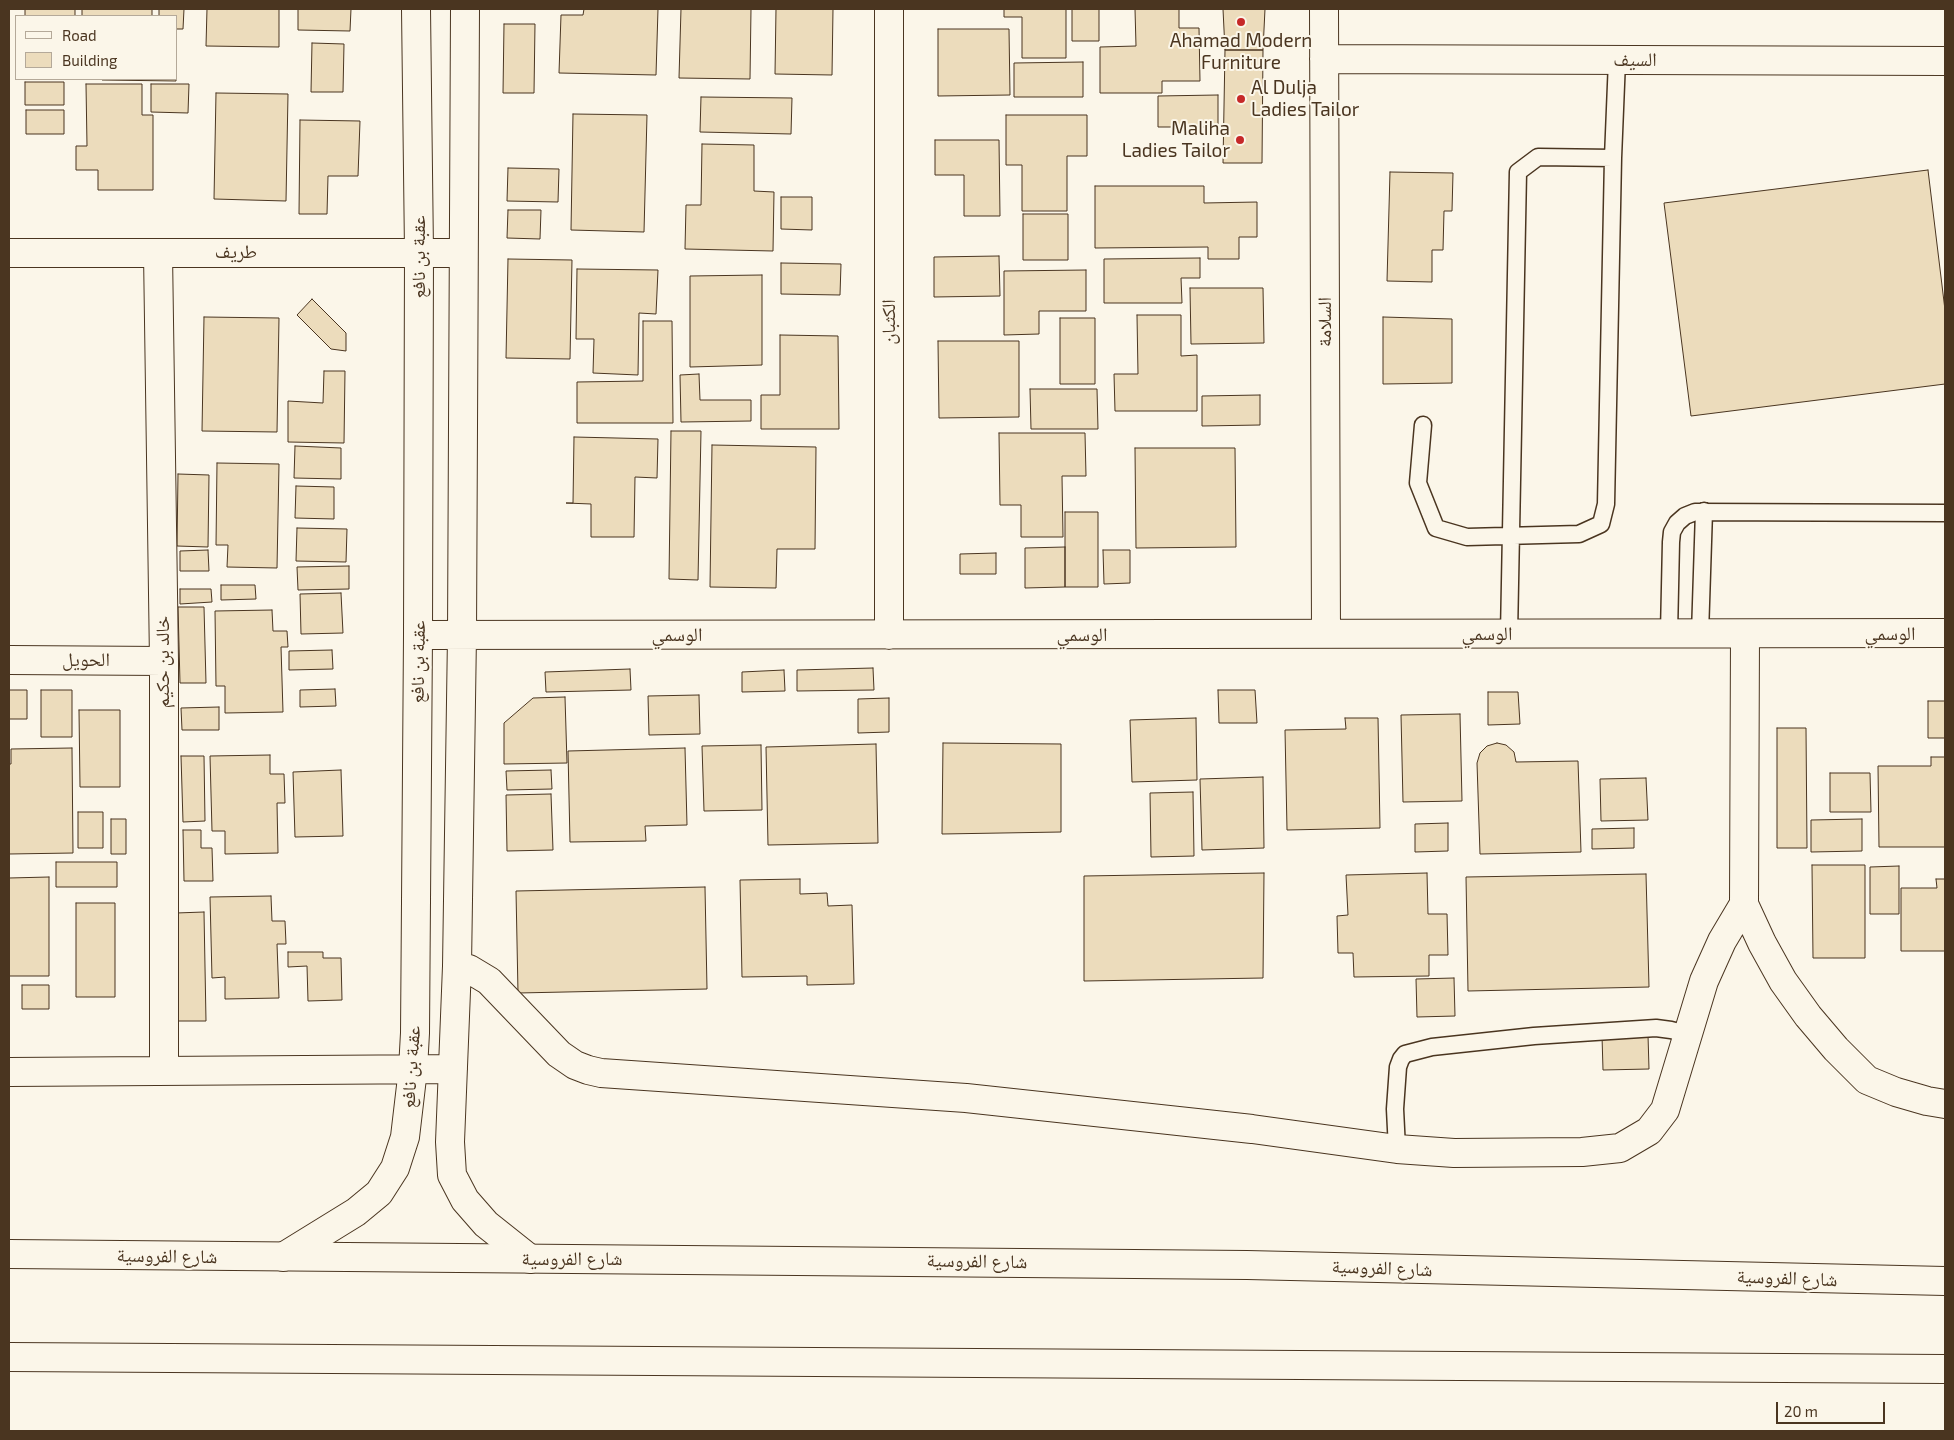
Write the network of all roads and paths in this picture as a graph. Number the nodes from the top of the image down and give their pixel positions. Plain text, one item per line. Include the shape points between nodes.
1 (416, 9) edge
2 (465, 9) edge
3 (889, 9) edge
4 (1324, 9) edge
5 (1324, 59) junction
6 (1618, 60) junction
7 (1945, 61) edge
8 (1613, 158) junction
9 (419, 252) junction
10 (9, 253) edge
11 (158, 253) junction
12 (463, 253) junction
13 (1423, 424) dead end
14 (1704, 511) junction
15 (1945, 513) edge
16 (1511, 535) junction
17 (1669, 633) junction
18 (1326, 634) junction
19 (1509, 634) junction
20 (1700, 634) junction
21 (1746, 634) junction
22 (1945, 634) edge
23 (418, 635) junction
24 (462, 635) junction
25 (889, 635) junction
26 (9, 660) edge
27 (164, 661) junction
28 (416, 807) junction
29 (460, 807) junction
30 (1744, 904) junction
31 (457, 966) junction
32 (1687, 1034) junction
33 (413, 1069) junction
34 (453, 1069) junction
35 (164, 1071) junction
36 (9, 1072) edge
37 (1945, 1104) edge
38 (1396, 1149) junction
39 (9, 1254) edge
40 (283, 1257) junction
41 (530, 1259) junction
42 (1945, 1281) edge
43 (9, 1357) edge
44 (1945, 1370) edge

1 - 9 main road, عقبة بن نافع
2 - 12 main road
3 - 25 main road, الكثبان
4 - 5 main road, السلامة
5 - 6 main road, السيف
5 - 18 main road, السلامة
6 - 7 main road, السيف
6 - 8 lane
8 - 16 lane via 1606,504 1601,524 1580,534
8 - 16 lane via 1538,157 1518,172
9 - 11 main road, طريف
9 - 12 main road, طريف
9 - 23 main road, عقبة بن نافع
10 - 11 main road, طريف
11 - 27 main road, خالد بن حكيم
12 - 24 main road
13 - 16 lane via 1418,483 1436,528 1467,537
14 - 15 lane
14 - 17 lane via 1685,516 1672,532
14 - 20 lane
16 - 19 lane
17 - 19 main road, الوسمي
17 - 20 main road, الوسمي
18 - 19 main road, الوسمي
18 - 25 main road, الوسمي
20 - 21 main road, الوسمي
21 - 22 main road, الوسمي
21 - 30 main road
23 - 24 main road, الوسمي
23 - 28 main road, عقبة بن نافع
24 - 25 main road, الوسمي
24 - 29 main road
26 - 27 main road, الحويل
27 - 35 main road, خالد بن حكيم
28 - 29 main road
28 - 33 main road, عقبة بن نافع
29 - 31 main road
30 - 32 main road via 1704,981
30 - 37 main road via 1783,981 1836,1049 1867,1080 1896,1092
31 - 34 main road
31 - 38 main road via 489,981 559,1054 575,1065 601,1073 966,1098 1252,1129
32 - 38 main road via 1665,1110 1649,1131 1620,1148 1529,1153
32 - 38 lane via 1656,1028 1534,1036 1432,1047 1405,1054 1398,1067
33 - 34 main road
33 - 35 main road
33 - 40 main road, عقبة بن نافع via 405,1137 395,1168 379,1193 356,1212
34 - 41 main road via 452,1174 465,1200 486,1224
35 - 36 main road
39 - 40 main road, شارع الفروسية
40 - 41 main road, شارع الفروسية
41 - 42 main road, شارع الفروسية via 1247,1265
43 - 44 main road

